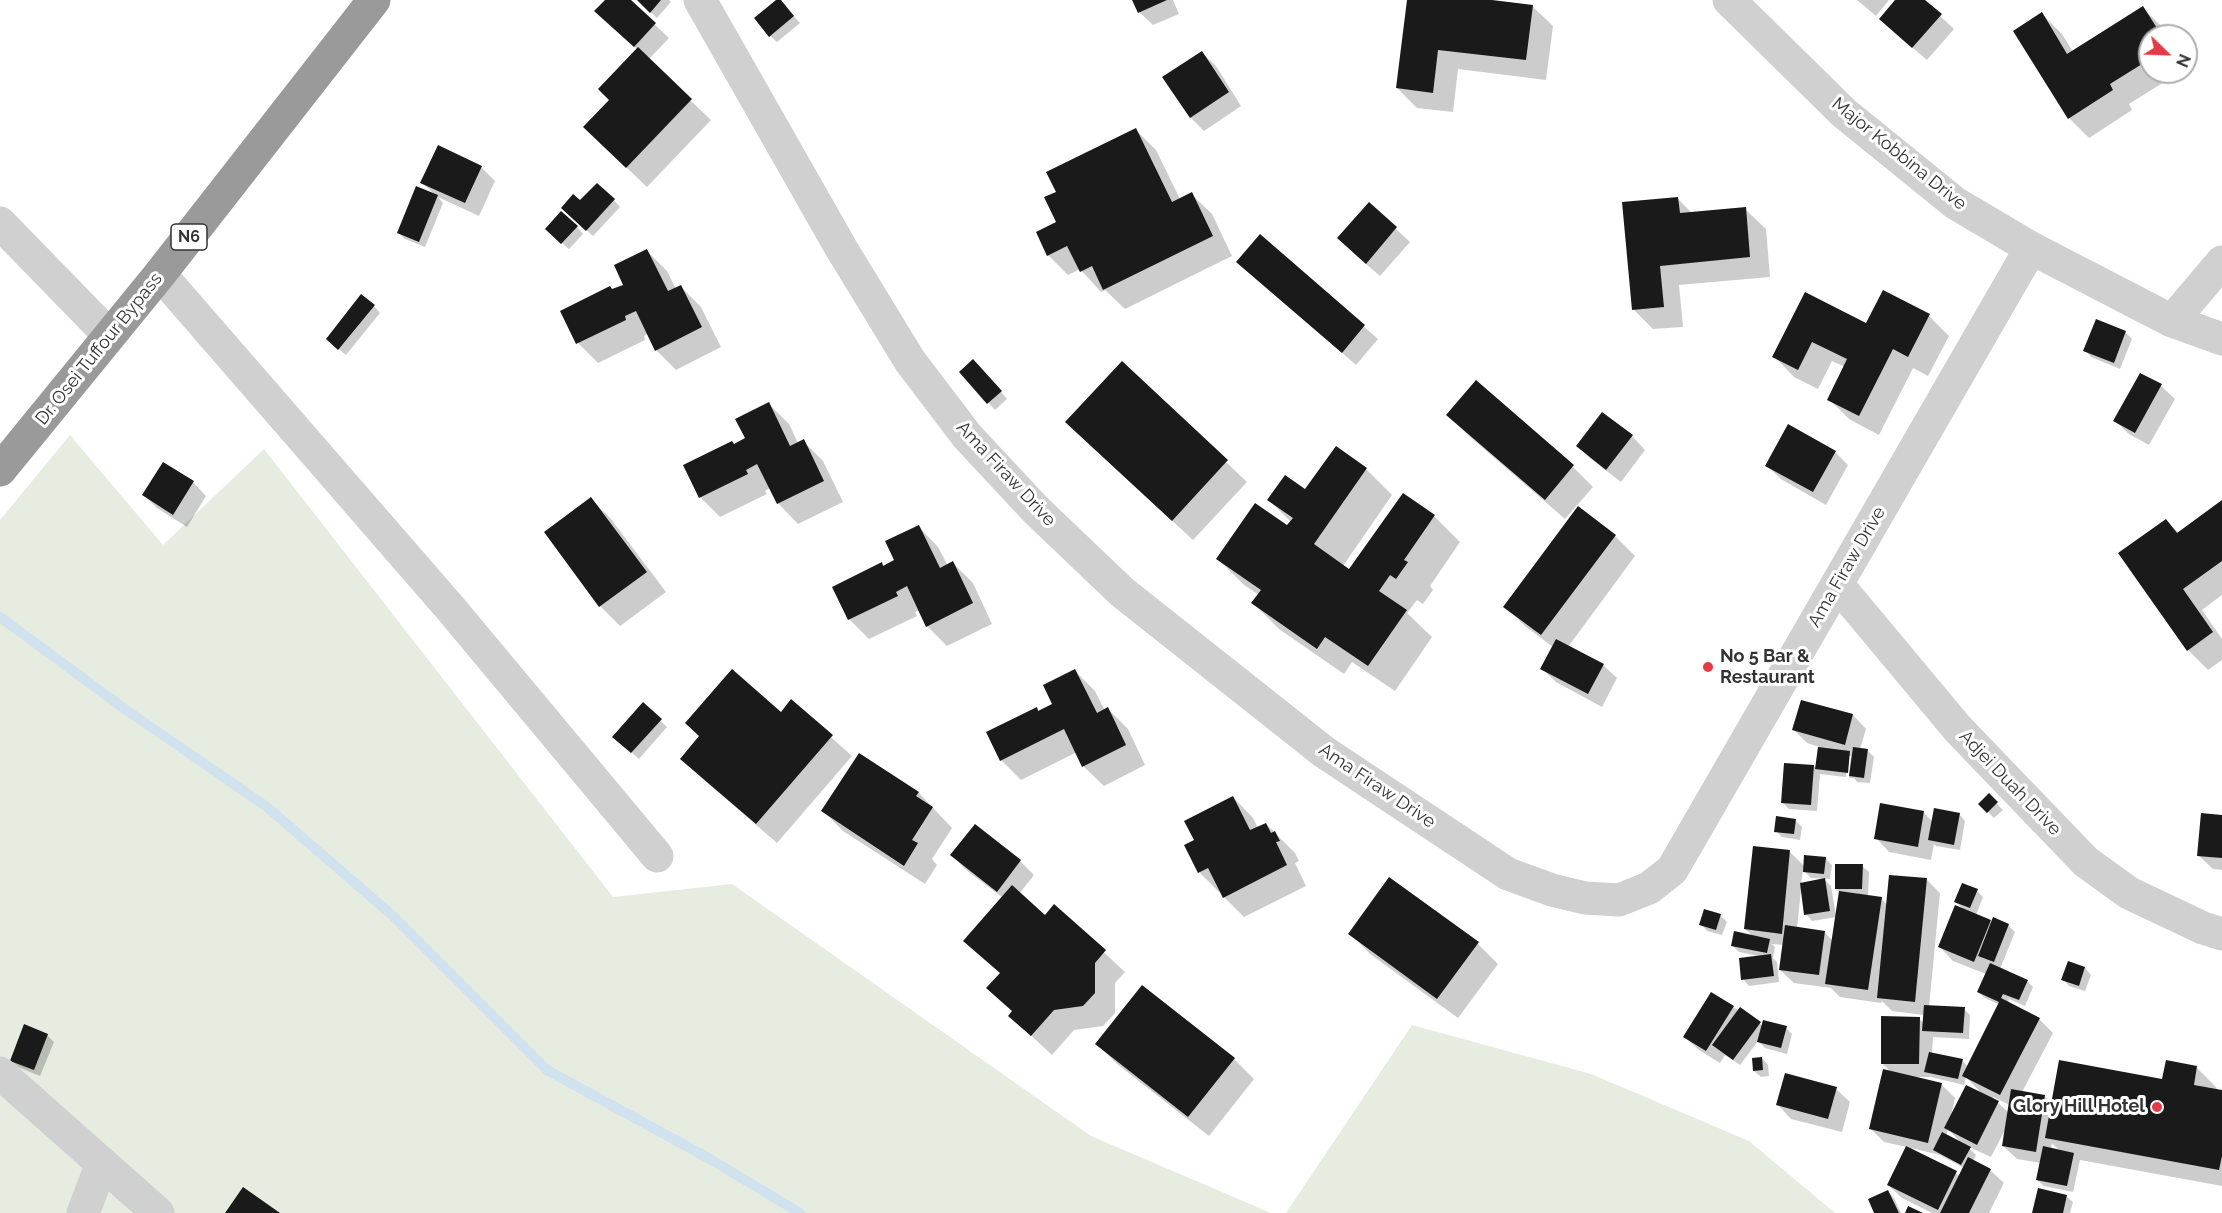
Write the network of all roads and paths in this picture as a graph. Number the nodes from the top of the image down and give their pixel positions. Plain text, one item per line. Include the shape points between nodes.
1 (374, 0) edge
2 (700, 0) edge
3 (1729, 0) edge
4 (0, 223) edge
5 (2031, 248) junction
6 (2222, 262) edge
7 (160, 274) junction
8 (2172, 321) junction
9 (109, 336) junction
10 (2222, 339) edge
11 (0, 470) edge
12 (1837, 584) junction
13 (657, 856) dead end
14 (2222, 934) edge
15 (0, 1073) edge
16 (102, 1163) junction
17 (83, 1213) edge
18 (158, 1213) edge

1 - 7 highway, Dr. Osei Tuffour Bypass / N6
2 - 12 street, Ama Firaw Drive via 898,342 967,436 1035,509 1122,592 1324,752 1508,874 1585,898 1619,900 1650,888 1672,870
3 - 5 street, Major Kobbina Drive via 1844,112 1918,173 1955,203
4 - 9 street
5 - 8 street, Major Kobbina Drive
5 - 12 street, Ama Firaw Drive
6 - 8 street
7 - 9 highway, Dr. Osei Tuffour Bypass / N6
7 - 13 street via 451,609
8 - 10 street, Major Kobbina Drive
9 - 11 highway, Dr. Osei Tuffour Bypass / N6
12 - 14 street, Adjei Duah Drive via 1958,729 2086,862 2129,893
15 - 16 street
16 - 17 street
16 - 18 street

